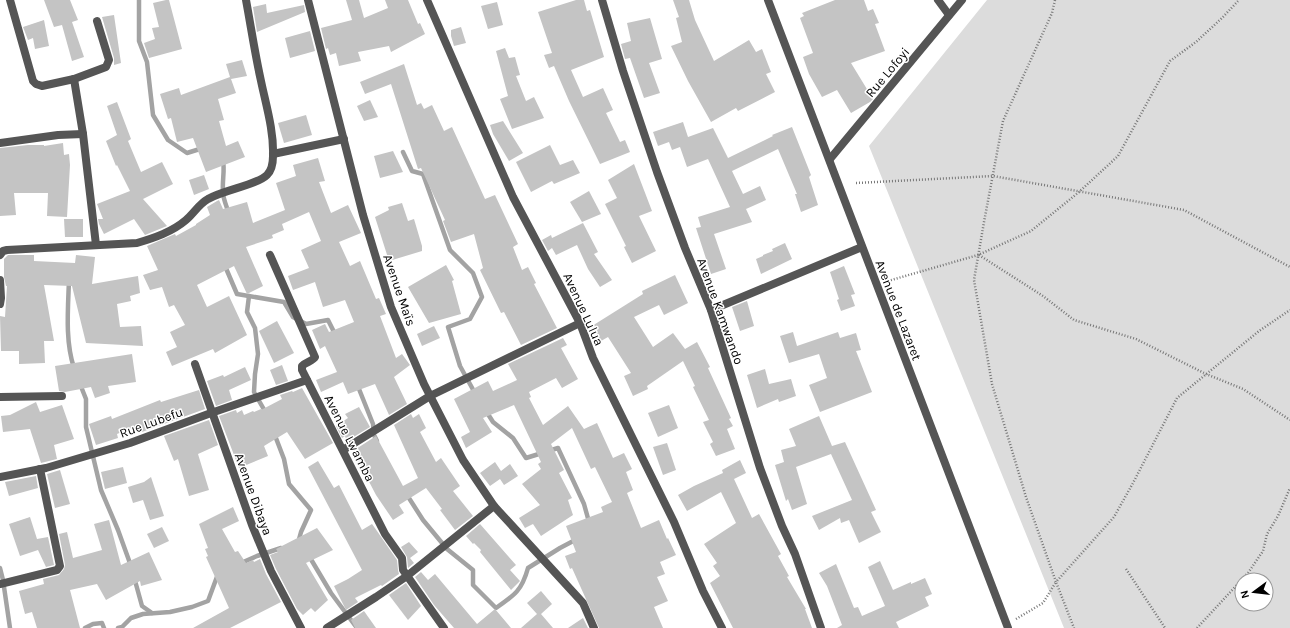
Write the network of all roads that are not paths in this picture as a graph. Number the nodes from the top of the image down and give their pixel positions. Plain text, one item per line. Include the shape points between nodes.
1 (10, 0) edge
2 (246, 0) edge
3 (308, 0) edge
4 (427, 0) edge
5 (602, 0) edge
6 (768, 0) edge
7 (938, 0) edge
8 (962, 0) edge
9 (950, 16) junction
10 (97, 21) dead end
11 (74, 79) junction
12 (83, 134) junction
13 (344, 139) junction
14 (0, 143) edge
15 (274, 154) junction
16 (830, 160) junction
17 (96, 245) junction
18 (862, 247) junction
19 (0, 255) edge
20 (270, 255) dead end
21 (0, 280) edge
22 (0, 304) edge
23 (710, 310) junction
24 (580, 323) junction
25 (195, 364) dead end
26 (307, 380) junction
27 (62, 396) dead end
28 (430, 396) junction
29 (0, 397) edge
30 (211, 413) junction
31 (343, 450) junction
32 (40, 469) junction
33 (0, 477) edge
34 (494, 506) junction
35 (407, 576) junction
36 (0, 584) edge
37 (1007, 625) edge
38 (301, 628) edge
39 (327, 628) edge
40 (444, 628) edge
41 (594, 628) edge
42 (722, 628) edge
43 (821, 628) edge

1 - 11 street via 31,75 36,84 42,86
2 - 15 street
3 - 13 street, Avenue Maïs
4 - 24 street, Avenue Lulua via 513,197
5 - 23 street, Avenue Kamwando via 657,172
6 - 16 street, Avenue de Lazaret
7 - 9 street
8 - 9 street, Rue Lofoyi
9 - 16 street, Rue Lofoyi
10 - 11 street via 109,62 106,67
11 - 12 street
12 - 14 street
12 - 17 street
13 - 15 street
13 - 28 street, Avenue Maïs via 363,215 391,308
15 - 17 street via 270,172 265,177 214,195 168,232 137,243
16 - 18 street, Avenue de Lazaret
17 - 19 street via 7,250
18 - 23 street
18 - 37 street, Avenue de Lazaret
20 - 26 street, Avenue Lwamba via 315,357 302,368
21 - 22 street
23 - 43 street, Avenue Kamwando via 760,468 782,526 796,554
24 - 28 street
24 - 42 street, Avenue Lulua via 593,358 674,522 703,591
25 - 30 street, Avenue Dibaya
26 - 30 street, Rue Lubefu
26 - 31 street, Avenue Lwamba
27 - 29 street
28 - 31 street
28 - 34 street, Avenue Maïs via 463,460
30 - 32 street, Rue Lubefu via 130,443
30 - 38 street, Avenue Dibaya via 268,565
31 - 35 street, Avenue Lwamba via 385,534 402,558 403,570
32 - 33 street, Rue Lubefu
32 - 36 street via 60,566 57,570
34 - 35 street
34 - 41 street, Avenue Maïs via 583,603
35 - 39 street
35 - 40 street, Avenue Lwamba

